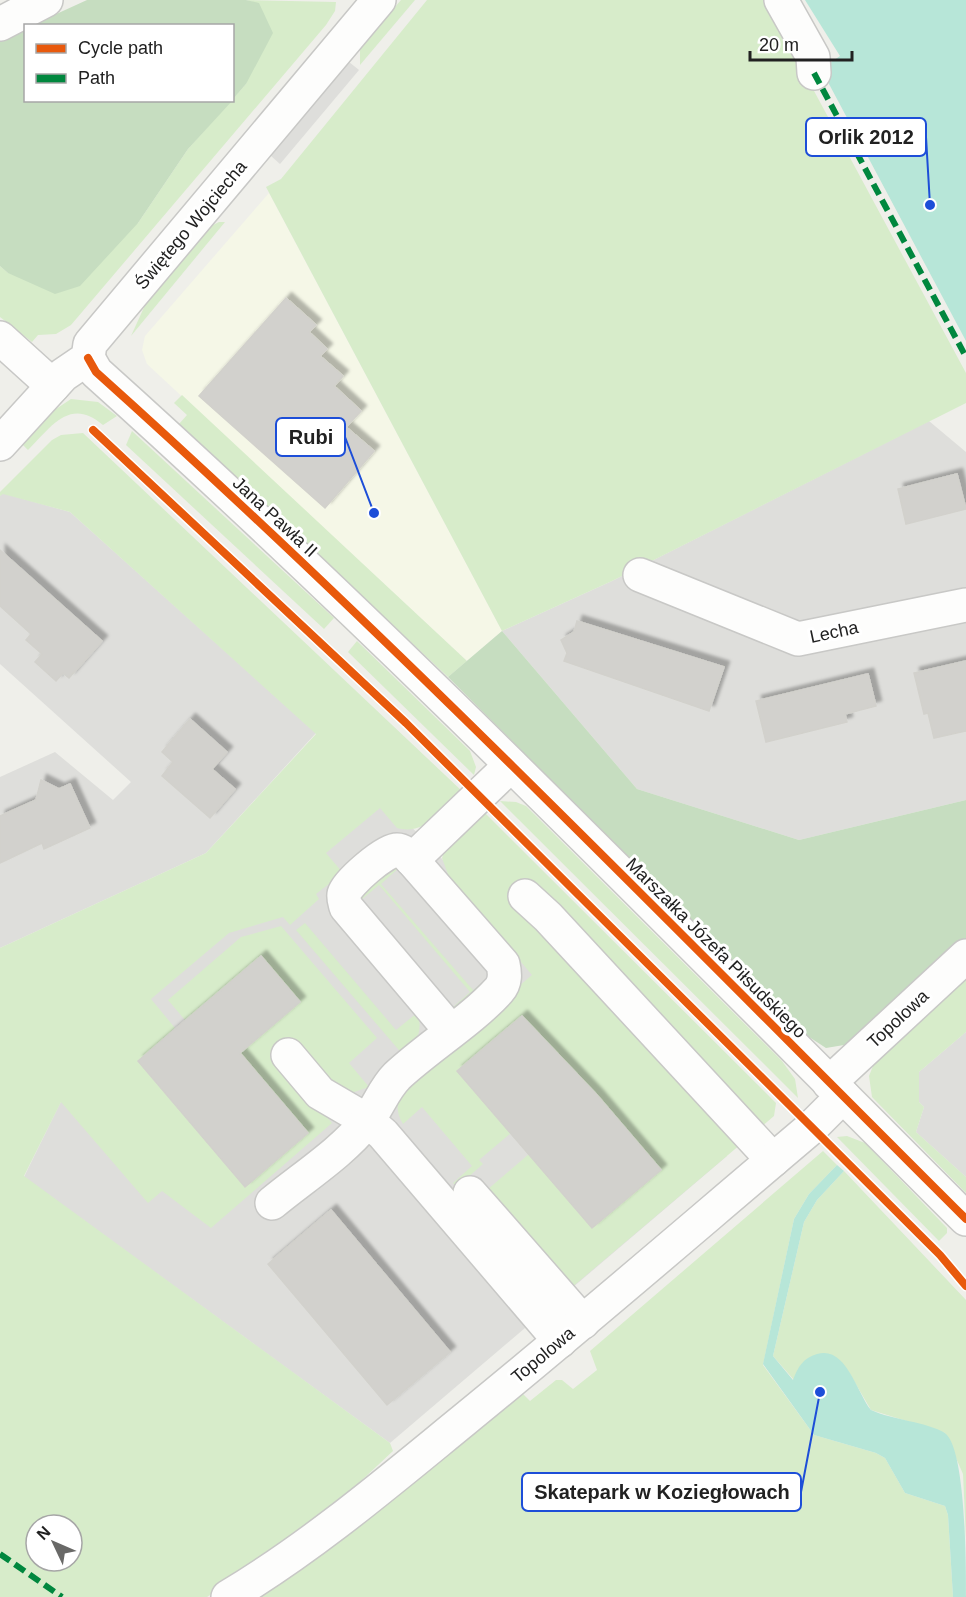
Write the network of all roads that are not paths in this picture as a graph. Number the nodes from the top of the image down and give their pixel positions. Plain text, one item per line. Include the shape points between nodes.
1 (46, 0) edge
2 (379, 0) edge
3 (781, 0) edge
4 (0, 24) edge
5 (814, 73) dead end
6 (0, 338) edge
7 (88, 358) junction
8 (53, 386) junction
9 (0, 444) edge
10 (640, 575) dead end
11 (966, 604) edge
12 (444, 698) joint
13 (511, 765) junction
14 (412, 860) junction
15 (525, 896) dead end
16 (966, 956) edge
17 (452, 1031) junction
18 (288, 1055) dead end
19 (836, 1089) junction
20 (368, 1121) junction
21 (773, 1160) junction
22 (470, 1193) dead end
23 (272, 1203) dead end
24 (966, 1219) edge
25 (571, 1332) junction
26 (228, 1597) edge

1 - 4 street
2 - 7 street, Świętego Wojciecha via 90,344
3 - 5 street via 813,57
6 - 8 street
7 - 8 street, Świętego Wojciecha
7 - 12 street, Jana Pawła II via 96,372
8 - 9 street, Świętego Wojciecha
10 - 11 street, Lecha via 798,639
12 - 13 street, Marszałka Józefa Piłsudskiego
13 - 14 street
13 - 19 street, Marszałka Józefa Piłsudskiego
14 - 17 street via 503,964 505,977 500,989
14 - 17 street via 396,850 386,853 349,884 343,896 346,907
15 - 21 street
16 - 19 street, Topolowa
17 - 20 street via 397,1077
18 - 20 street via 320,1094
19 - 21 street, Topolowa
19 - 24 street, Marszałka Józefa Piłsudskiego
20 - 23 street
20 - 25 street
21 - 25 street, Topolowa
22 - 25 street
25 - 26 street, Topolowa via 344,1519

